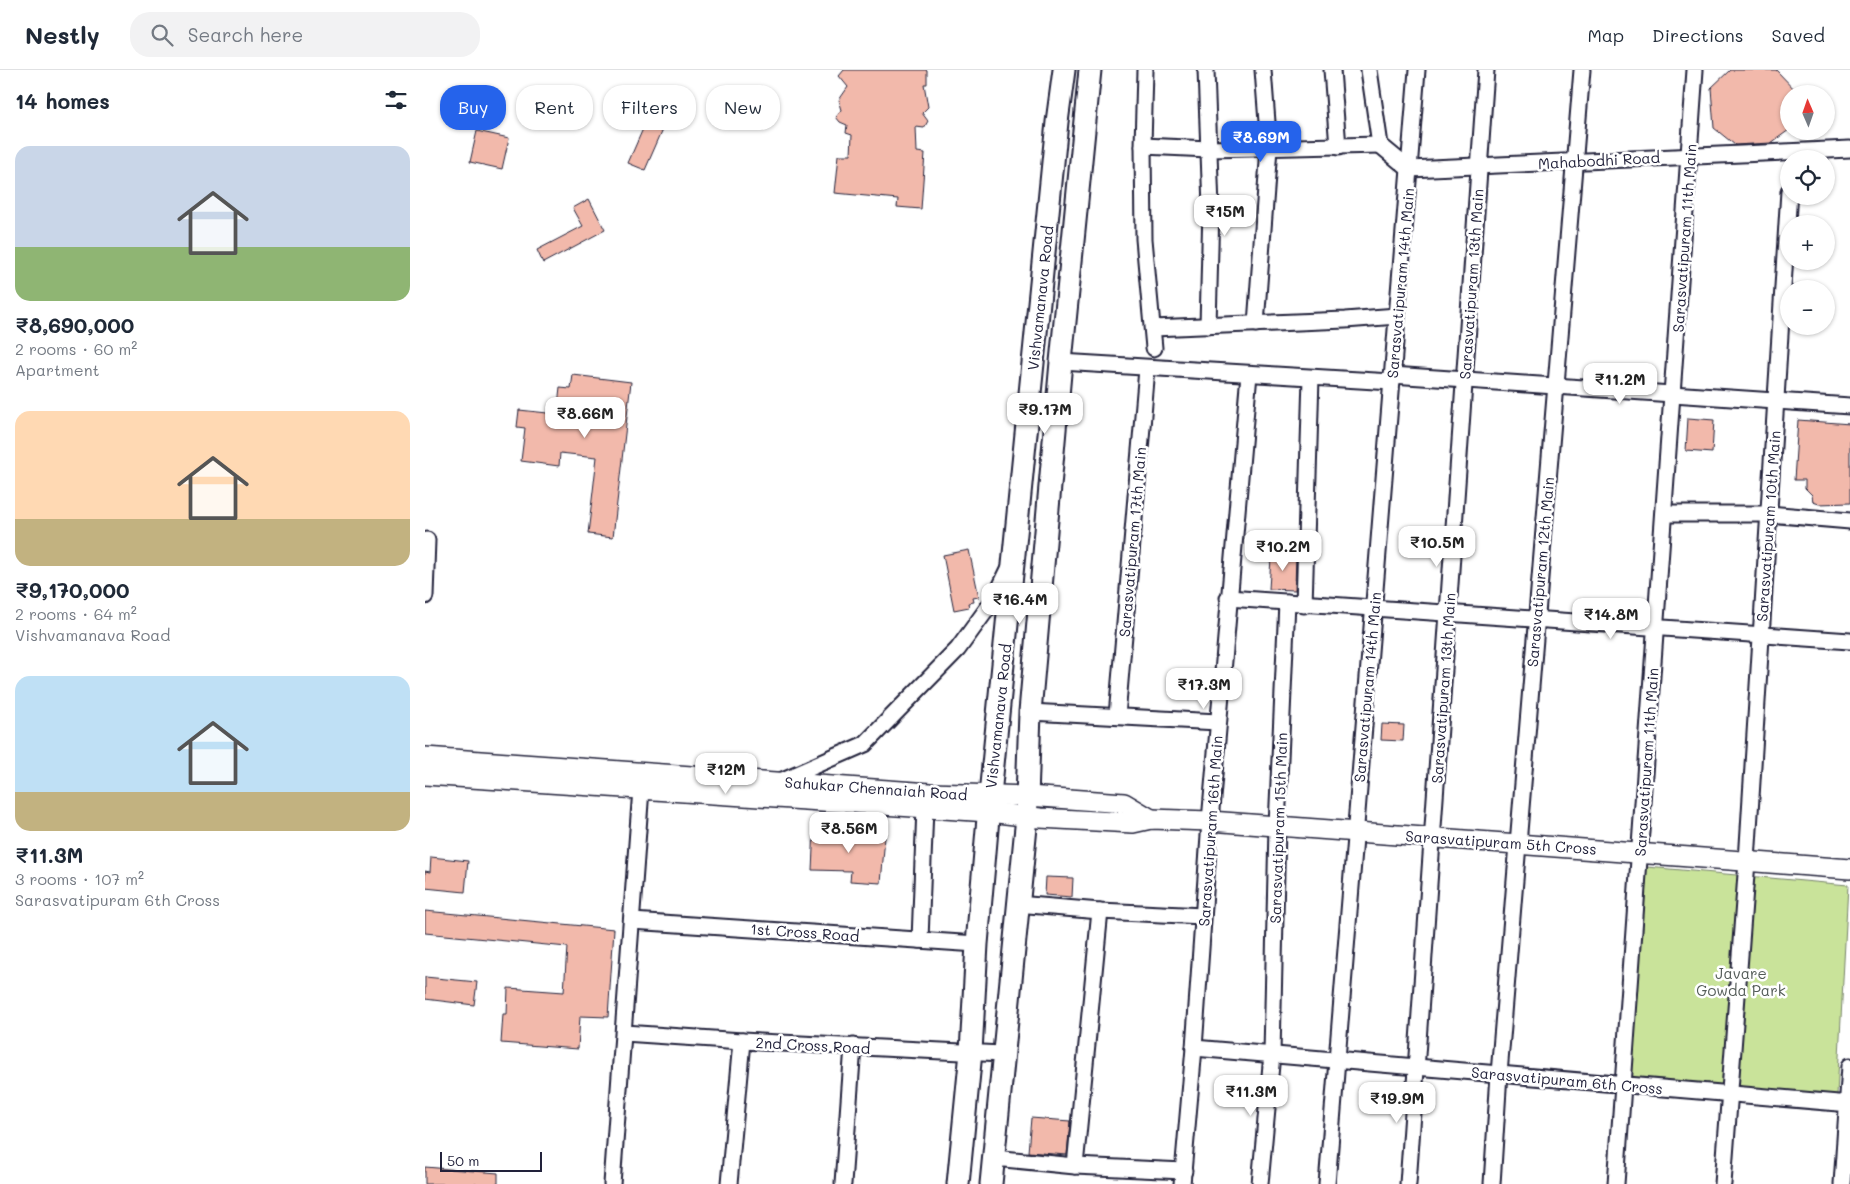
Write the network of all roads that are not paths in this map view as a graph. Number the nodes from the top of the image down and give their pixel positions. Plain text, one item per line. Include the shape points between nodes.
1 (1064, 70) edge
2 (1090, 70) edge
3 (1145, 70) edge
4 (1206, 70) edge
5 (1263, 70) edge
6 (1332, 70) edge
7 (1369, 70) edge
8 (1417, 70) edge
9 (1487, 70) edge
10 (1582, 70) edge
11 (1695, 70) edge
12 (1380, 145) junction
13 (1143, 146) junction
14 (1338, 147) junction
15 (1269, 148) junction
16 (1209, 149) junction
17 (1850, 149) edge
18 (1835, 151) edge
19 (1780, 155) edge
20 (1689, 156) junction
21 (1575, 161) junction
22 (1480, 167) junction
23 (1409, 169) junction
24 (1788, 205) edge
25 (1397, 316) junction
26 (1256, 324) junction
27 (1208, 326) junction
28 (1153, 328) junction
29 (1154, 348) dead end
30 (1061, 362) junction
31 (1147, 369) junction
32 (1249, 374) junction
33 (1311, 378) junction
34 (1392, 379) junction
35 (1465, 380) junction
36 (1556, 386) junction
37 (1673, 394) junction
38 (1776, 401) junction
39 (1850, 406) edge
40 (1664, 514) junction
41 (1768, 514) junction
42 (1850, 521) edge
43 (427, 540) dead end
44 (1015, 556) junction
45 (425, 596) edge
46 (1228, 598) junction
47 (1287, 602) junction
48 (1303, 604) junction
49 (1374, 608) junction
50 (1449, 613) junction
51 (1537, 620) junction
52 (1656, 628) junction
53 (1761, 635) junction
54 (1850, 641) edge
55 (1030, 712) junction
56 (1117, 716) junction
57 (1218, 722) junction
58 (425, 756) edge
59 (425, 774) edge
60 (778, 782) junction
61 (641, 789) junction
62 (989, 804) junction
63 (1027, 806) junction
64 (925, 808) junction
65 (1210, 821) junction
66 (1277, 826) junction
67 (1356, 831) junction
68 (1433, 837) junction
69 (1518, 844) junction
70 (1639, 853) junction
71 (1747, 861) junction
72 (1850, 869) edge
73 (1017, 904) junction
74 (1100, 911) junction
75 (1203, 916) junction
76 (633, 921) junction
77 (920, 940) junction
78 (977, 944) junction
79 (624, 1033) junction
80 (742, 1042) junction
81 (853, 1046) junction
82 (1194, 1048) junction
83 (971, 1052) junction
84 (1002, 1054) junction
85 (1272, 1054) junction
86 (1337, 1060) junction
87 (1850, 1066) edge
88 (1417, 1067) junction
89 (1499, 1074) junction
90 (1622, 1084) junction
91 (1729, 1094) junction
92 (1849, 1104) edge
93 (994, 1158) junction
94 (1075, 1166) junction
95 (1183, 1178) edge
96 (612, 1184) edge
97 (729, 1184) edge
98 (843, 1184) edge
99 (958, 1184) edge
100 (991, 1184) edge
101 (1260, 1184) edge
102 (1327, 1184) edge
103 (1407, 1184) edge
104 (1491, 1184) edge
105 (1616, 1184) edge
106 (1723, 1184) edge
107 (1842, 1184) edge

1 - 44 main road, Vishvamanava Road
2 - 30 main road, Vishvamanava Road
3 - 13 street
4 - 16 street
5 - 15 street
6 - 14 street
7 - 12 street
8 - 23 street, Sarasvatipuram 14th Main
9 - 22 street, Sarasvatipuram 13th Main
10 - 21 street, Sarasvatipuram 12th Main
11 - 20 street, Sarasvatipuram 11th Main
12 - 14 street
12 - 23 street
13 - 16 street
13 - 28 street via 1144,239
14 - 15 street
15 - 16 street
15 - 26 street
16 - 27 street
17 - 18 street, Mahabodhi Road
19 - 20 street, Mahabodhi Road
20 - 21 street, Mahabodhi Road
20 - 37 street, Sarasvatipuram 11th Main
21 - 22 street, Mahabodhi Road
21 - 36 street, Sarasvatipuram 12th Main
22 - 23 street, Mahabodhi Road
22 - 35 street, Sarasvatipuram 13th Main
23 - 25 street, Sarasvatipuram 14th Main
24 - 38 street, Sarasvatipuram 10th Main
25 - 26 street
25 - 34 street, Sarasvatipuram 14th Main
26 - 27 street
27 - 28 street
28 - 29 street
30 - 31 street
30 - 55 main road, Vishvamanava Road
31 - 32 street
31 - 56 street, Sarasvatipuram 17th Main
32 - 33 street
32 - 46 street, Sarasvatipuram 16th Main
33 - 34 street
33 - 48 street
34 - 35 street
34 - 49 street, Sarasvatipuram 14th Main
35 - 36 street
35 - 50 street, Sarasvatipuram 13th Main
36 - 37 street
36 - 51 street, Sarasvatipuram 12th Main
37 - 38 street
37 - 40 street, Sarasvatipuram 11th Main
38 - 39 street
38 - 41 street, Sarasvatipuram 10th Main
40 - 41 street
40 - 52 street, Sarasvatipuram 11th Main
41 - 42 street
41 - 53 street, Sarasvatipuram 10th Main
43 - 45 street
44 - 60 street via 995,598 958,650 865,744
44 - 62 main road, Vishvamanava Road
46 - 47 street
46 - 57 street, Sarasvatipuram 16th Main
47 - 48 street
47 - 66 street, Sarasvatipuram 15th Main
48 - 49 street
49 - 50 street
49 - 67 street, Sarasvatipuram 14th Main
50 - 51 street
50 - 68 street, Sarasvatipuram 13th Main
51 - 52 street
51 - 69 street, Sarasvatipuram 12th Main
52 - 53 street
52 - 70 street, Sarasvatipuram 11th Main
53 - 54 street
53 - 71 street, Sarasvatipuram 10th Main
55 - 56 street
55 - 63 main road, Vishvamanava Road
56 - 57 street
57 - 65 street, Sarasvatipuram 16th Main
58 - 60 street, Sahukar Chennaiah Road
59 - 61 street, Sahukar Chennaiah Road
60 - 62 street, Sahukar Chennaiah Road via 931,793
61 - 64 street, Sahukar Chennaiah Road
61 - 76 street
62 - 63 street, Sahukar Chennaiah Road
62 - 64 street, Sahukar Chennaiah Road
62 - 78 main road, Vishvamanava Road
63 - 65 street, Sarasvatipuram 5th Cross via 1124,803 1151,819
63 - 73 main road, Vishvamanava Road
64 - 77 street
65 - 66 street, Sarasvatipuram 5th Cross
65 - 75 street, Sarasvatipuram 16th Main
66 - 67 street, Sarasvatipuram 5th Cross
66 - 85 street, Sarasvatipuram 15th Main
67 - 68 street, Sarasvatipuram 5th Cross
67 - 86 street, Sarasvatipuram 14th Main
68 - 69 street, Sarasvatipuram 5th Cross
68 - 88 street, Sarasvatipuram 13th Main
69 - 70 street, Sarasvatipuram 5th Cross
69 - 89 street, Sarasvatipuram 12th Main
70 - 71 street, Sarasvatipuram 5th Cross
70 - 90 street, Sarasvatipuram 11th Main
71 - 72 street, Sarasvatipuram 5th Cross
71 - 91 street, Sarasvatipuram 10th Main
73 - 74 street
73 - 84 main road, Vishvamanava Road
74 - 75 street
74 - 94 street
75 - 82 street, Sarasvatipuram 16th Main
76 - 77 street, 1st Cross Road
76 - 79 street
77 - 78 street, 1st Cross Road
78 - 83 main road, Vishvamanava Road
79 - 80 street, 2nd Cross Road
79 - 96 street
80 - 81 street, 2nd Cross Road
80 - 97 street
81 - 83 street, 2nd Cross Road
81 - 98 street
82 - 85 street, Sarasvatipuram 6th Cross
82 - 95 street, Sarasvatipuram 16th Main
83 - 84 street, 2nd Cross Road
83 - 99 main road, Vishvamanava Road
84 - 93 main road, Vishvamanava Road
85 - 86 street, Sarasvatipuram 6th Cross
85 - 101 street, Sarasvatipuram 15th Main
86 - 88 street, Sarasvatipuram 6th Cross
86 - 102 street, Sarasvatipuram 14th Main
87 - 92 street
88 - 89 street, Sarasvatipuram 6th Cross
88 - 103 street, Sarasvatipuram 13th Main
89 - 90 street, Sarasvatipuram 6th Cross
89 - 104 street, Sarasvatipuram 12th Main
90 - 91 street, Sarasvatipuram 6th Cross
90 - 105 street, Sarasvatipuram 11th Main
91 - 92 street, Sarasvatipuram 6th Cross
91 - 106 street, Sarasvatipuram 10th Main
92 - 107 street
93 - 94 street
93 - 100 main road, Vishvamanava Road
94 - 95 street

